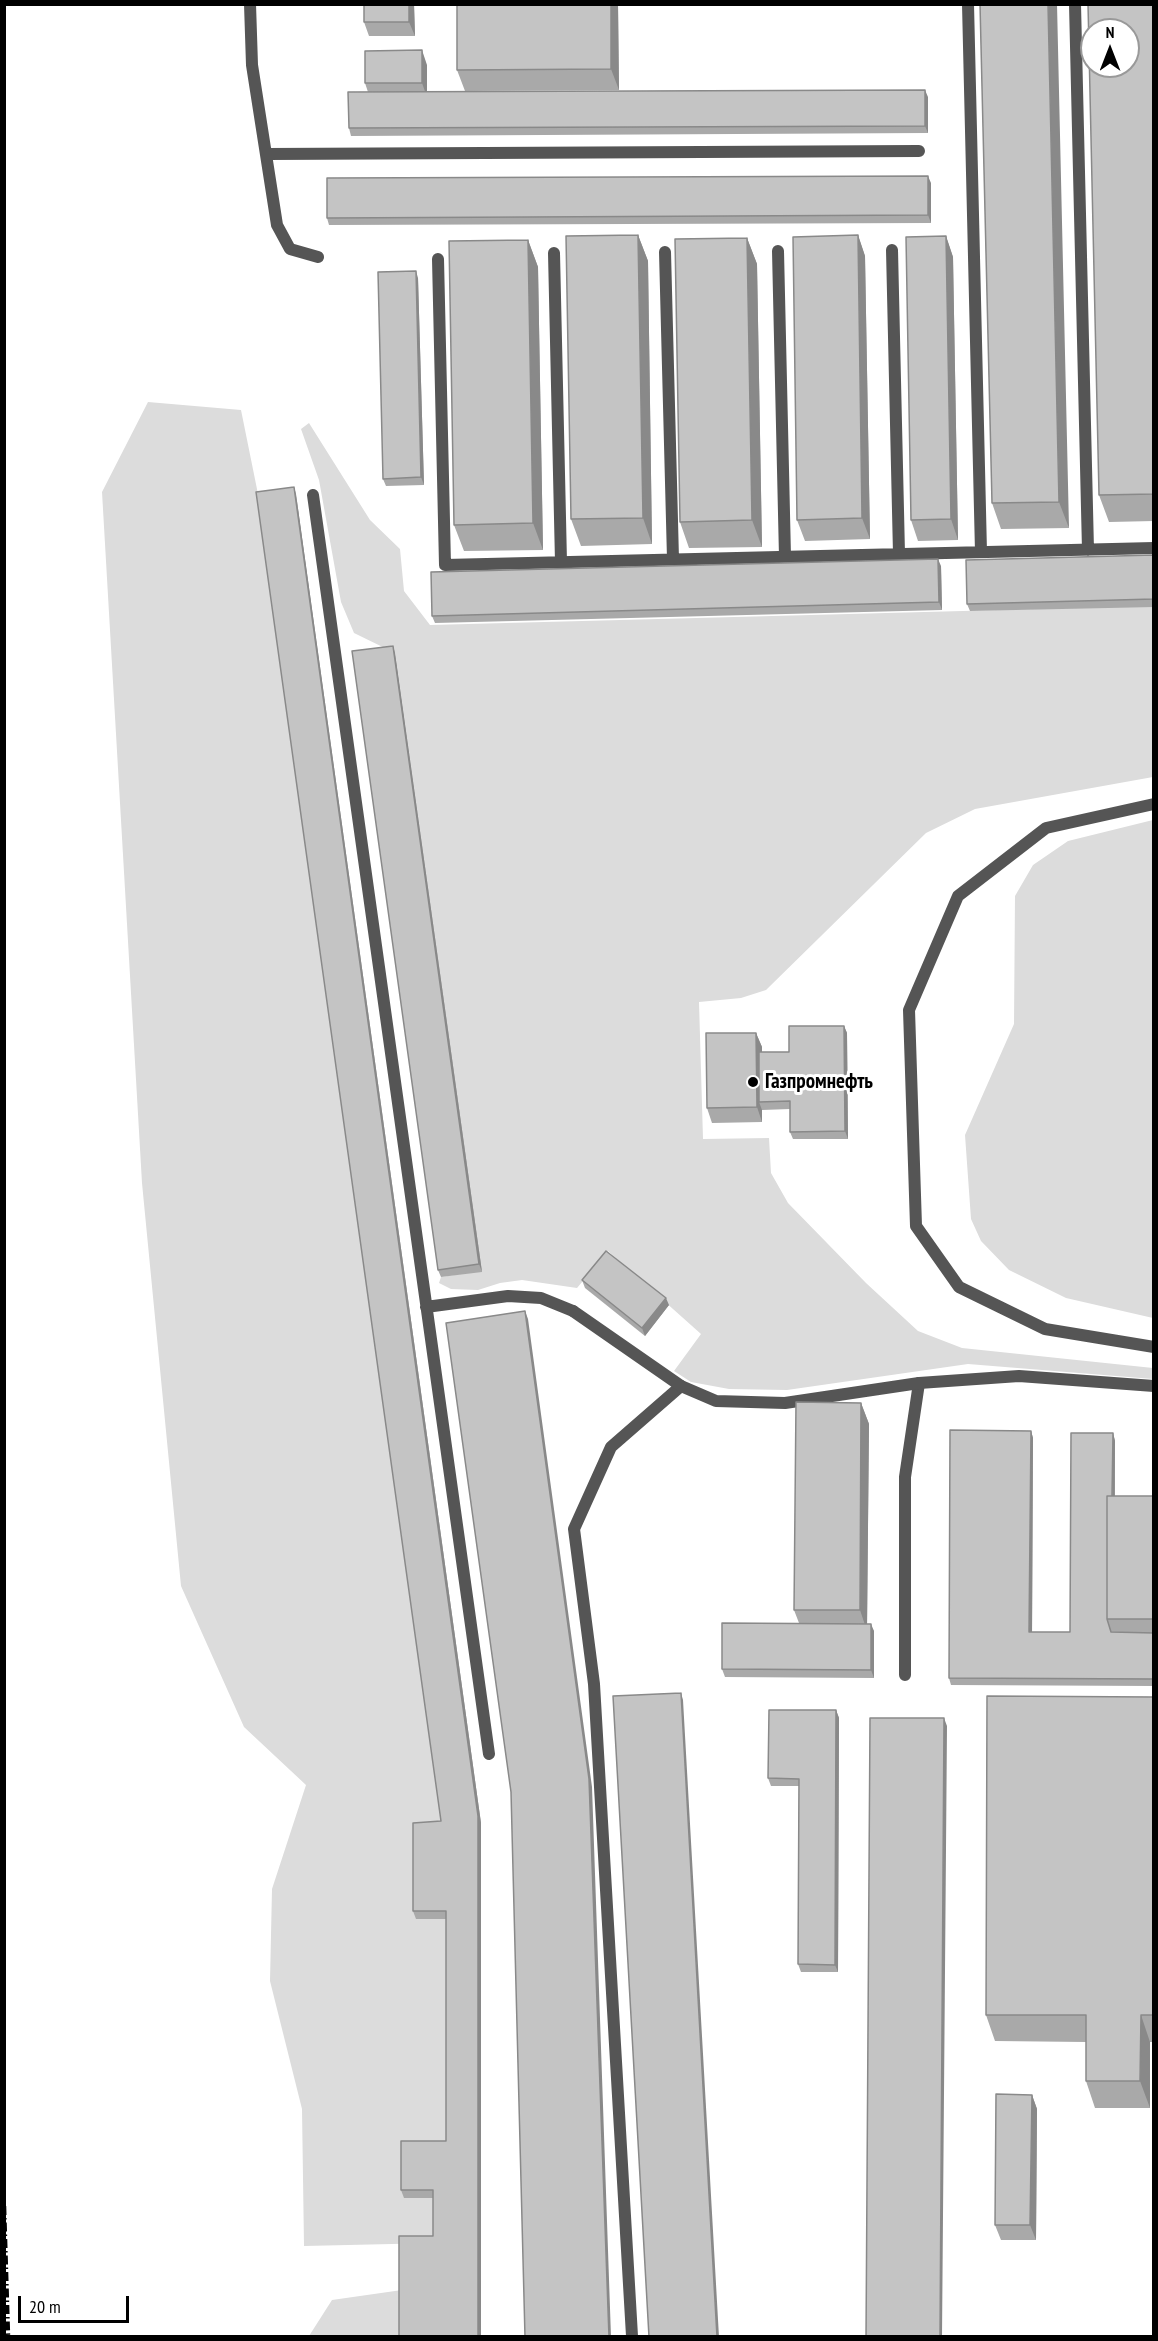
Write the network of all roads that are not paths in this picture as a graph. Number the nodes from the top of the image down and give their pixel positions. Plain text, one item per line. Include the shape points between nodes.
1 (250, 4) edge
2 (968, 4) edge
3 (1075, 4) edge
4 (919, 151) dead end
5 (267, 154) junction
6 (892, 250) dead end
7 (778, 251) dead end
8 (665, 252) dead end
9 (554, 253) dead end
10 (318, 257) dead end
11 (438, 259) dead end
12 (313, 495) dead end
13 (1154, 548) edge
14 (1088, 550) junction
15 (981, 552) junction
16 (899, 554) junction
17 (785, 557) junction
18 (673, 559) junction
19 (561, 562) junction
20 (1154, 804) edge
21 (426, 1307) junction
22 (1154, 1347) edge
23 (920, 1383) junction
24 (681, 1386) junction
25 (1154, 1386) edge
26 (905, 1675) dead end
27 (489, 1754) dead end
28 (632, 2337) edge

1 - 5 street via 252,65
2 - 15 street
3 - 14 street
4 - 5 street
5 - 10 street via 276,225 291,249
6 - 16 street
7 - 17 street
8 - 18 street
9 - 19 street
11 - 19 street via 445,565
12 - 21 street
13 - 14 street
14 - 15 street
15 - 16 street
16 - 17 street
17 - 18 street
18 - 19 street
20 - 22 street via 1046,828 958,896 909,1010 916,1226 959,1287 1046,1329
21 - 24 street via 508,1296 541,1298 573,1311
21 - 27 street
23 - 24 street via 785,1403 716,1401
23 - 25 street via 1019,1376
23 - 26 street via 905,1477
24 - 28 street via 611,1447 574,1529 594,1684

